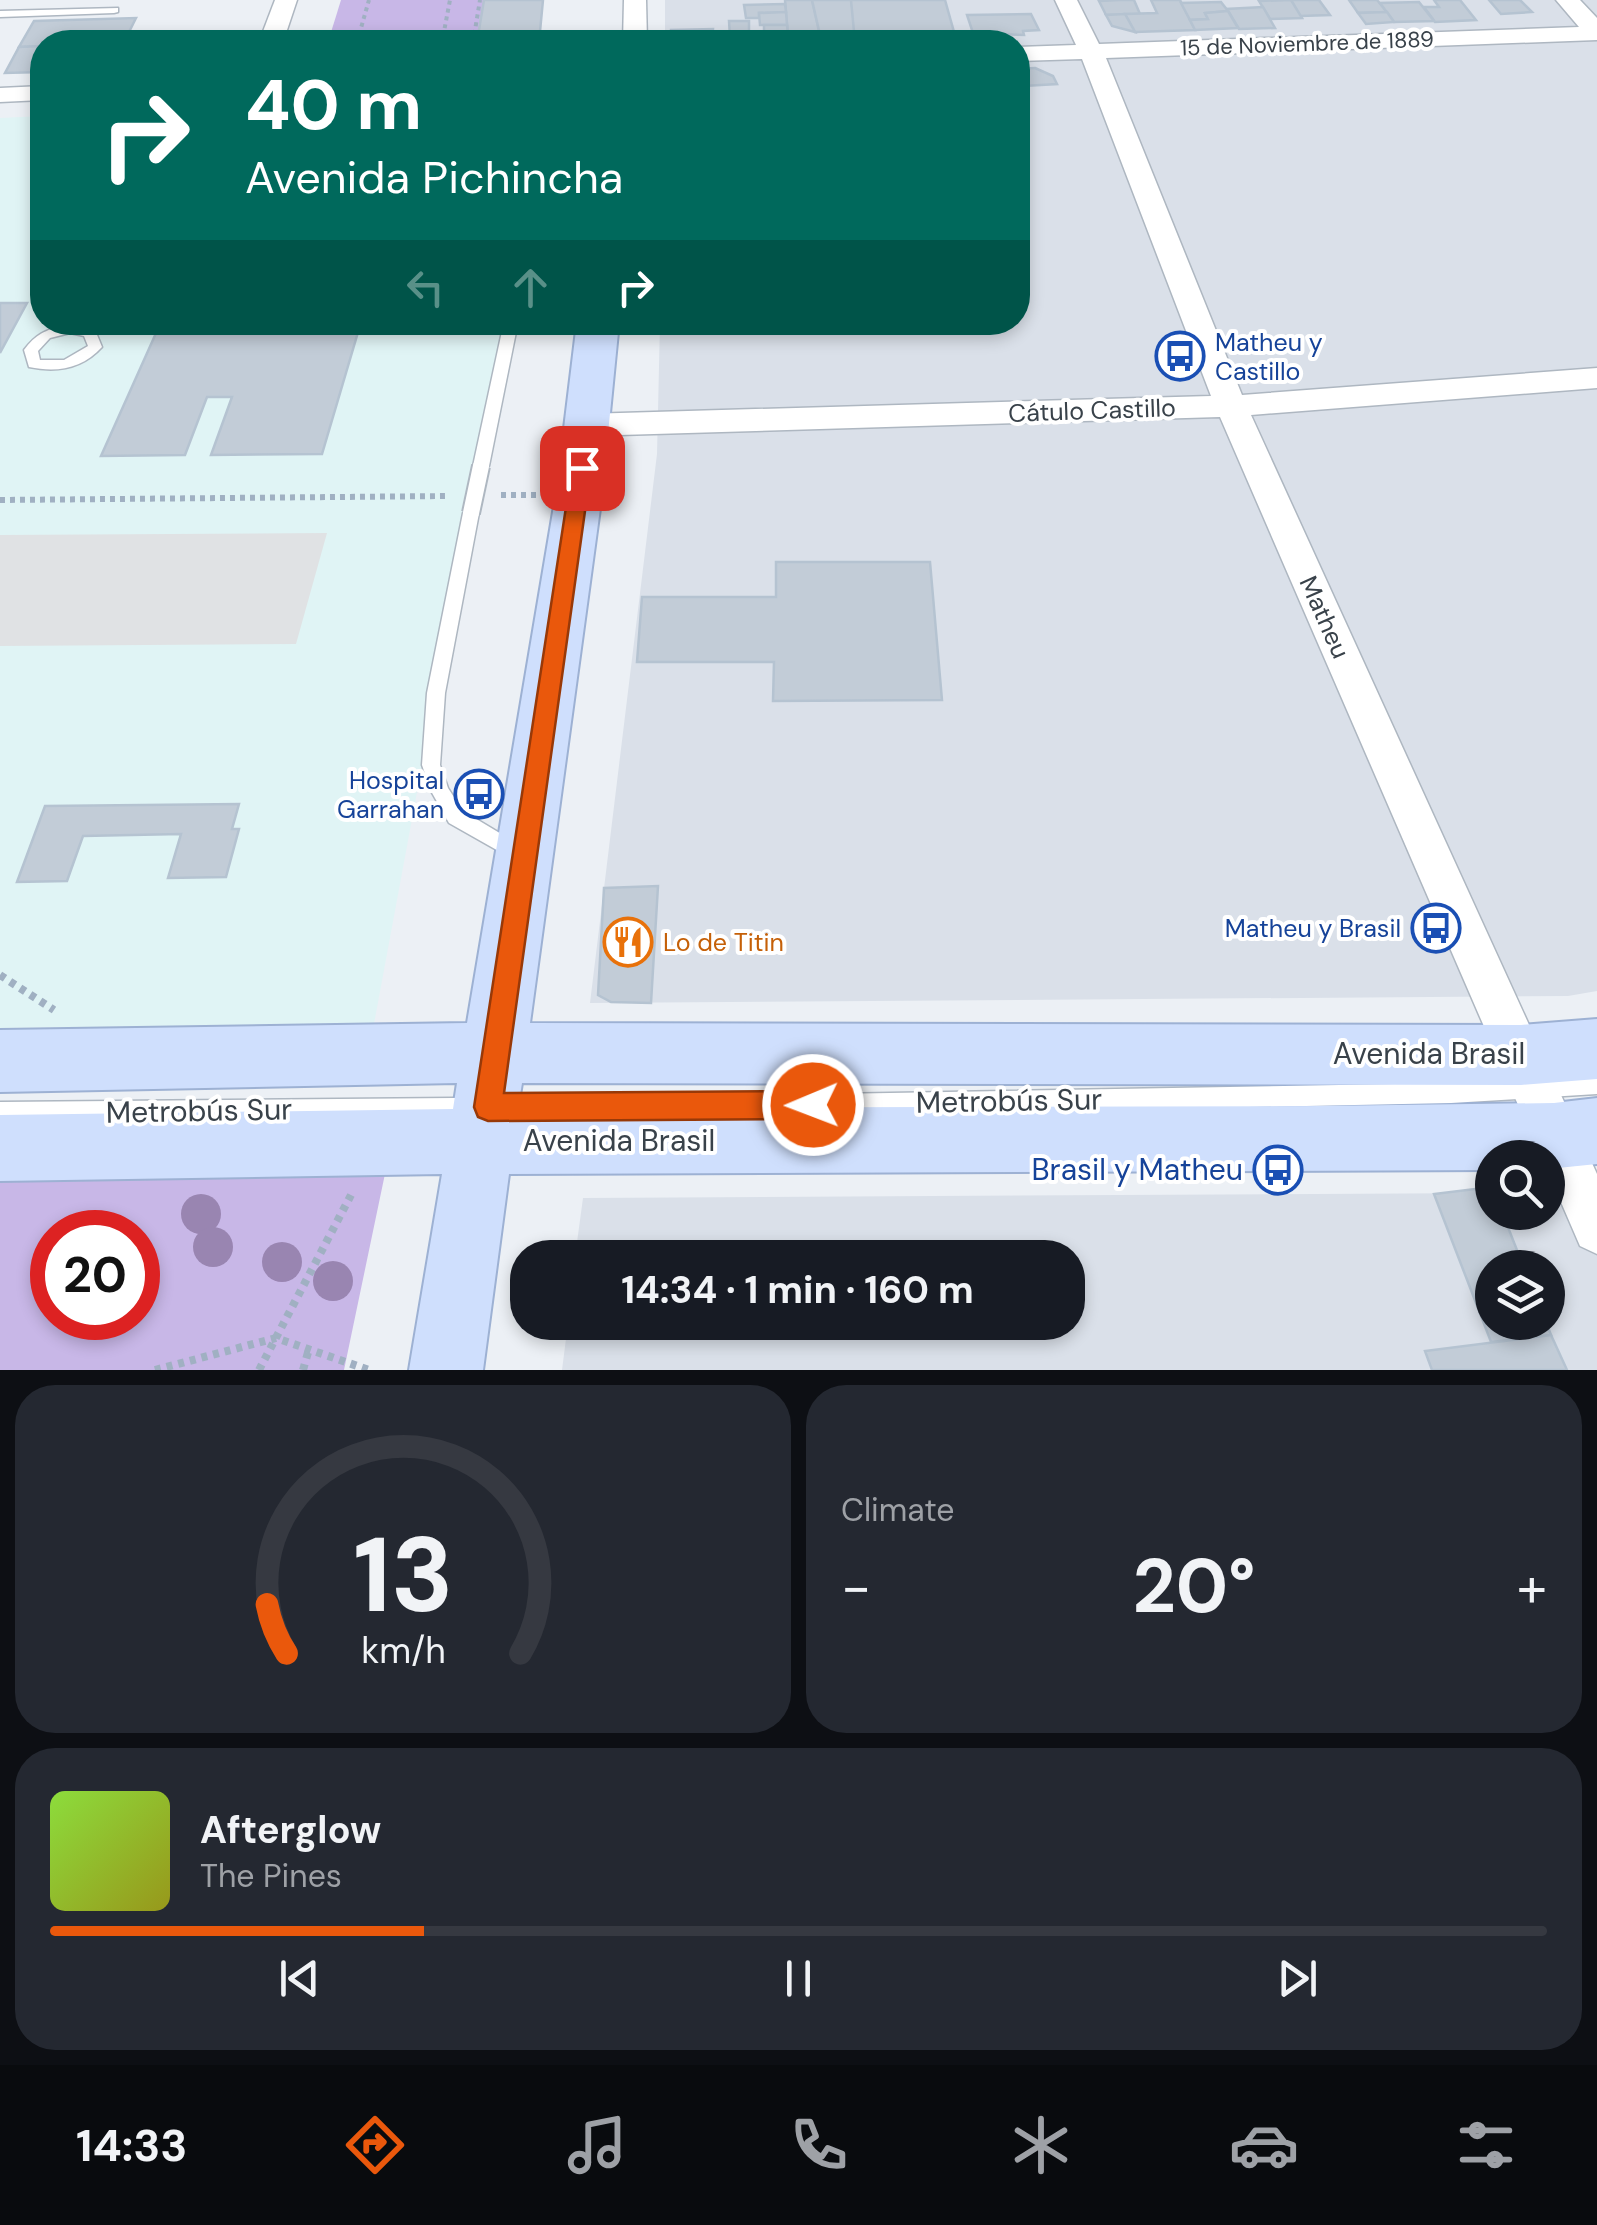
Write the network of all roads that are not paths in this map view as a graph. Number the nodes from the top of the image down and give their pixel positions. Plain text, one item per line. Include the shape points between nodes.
1 (286, 0) edge
2 (634, 0) edge
3 (1066, 0) edge
4 (1567, 0) edge
5 (114, 10) dead end
6 (0, 14) edge
7 (275, 30) edge
8 (634, 30) edge
9 (1597, 32) edge
10 (1091, 50) junction
11 (1030, 53) edge
12 (30, 94) edge
13 (0, 95) edge
14 (508, 335) edge
15 (596, 335) edge
16 (1597, 378) edge
17 (1230, 406) junction
18 (586, 425) junction
19 (524, 858) junction
20 (1597, 1048) edge
21 (0, 1061) edge
22 (1597, 1084) edge
23 (488, 1101) junction
24 (1551, 1102) edge
25 (596, 1108) dead end
26 (633, 1108) dead end
27 (0, 1114) edge
28 (0, 1148) edge
29 (1597, 1229) edge
30 (446, 1370) edge

1 - 7 street
2 - 8 street
3 - 10 street, Matheu
4 - 9 street
5 - 6 lane
9 - 10 street, 15 de Noviembre de 1889
10 - 11 street, 15 de Noviembre de 1889
10 - 17 street, Matheu
12 - 13 street
14 - 19 lane, bridge via 436,694 431,765 456,817
15 - 18 main road
16 - 17 street, Cátulo Castillo
17 - 18 street, Cátulo Castillo
17 - 24 street, Matheu
18 - 19 main road
19 - 23 main road
20 - 24 main road, Avenida Brasil
21 - 23 main road, Avenida Brasil
22 - 24 lane, Metrobús Sur
23 - 24 main road, Avenida Brasil
23 - 24 main road, Avenida Brasil
23 - 25 lane, Metrobús Sur
23 - 27 lane, Metrobús Sur
23 - 28 main road, Avenida Brasil via 392,1143
23 - 30 main road
24 - 26 lane, Metrobús Sur
24 - 29 street, Matheu

